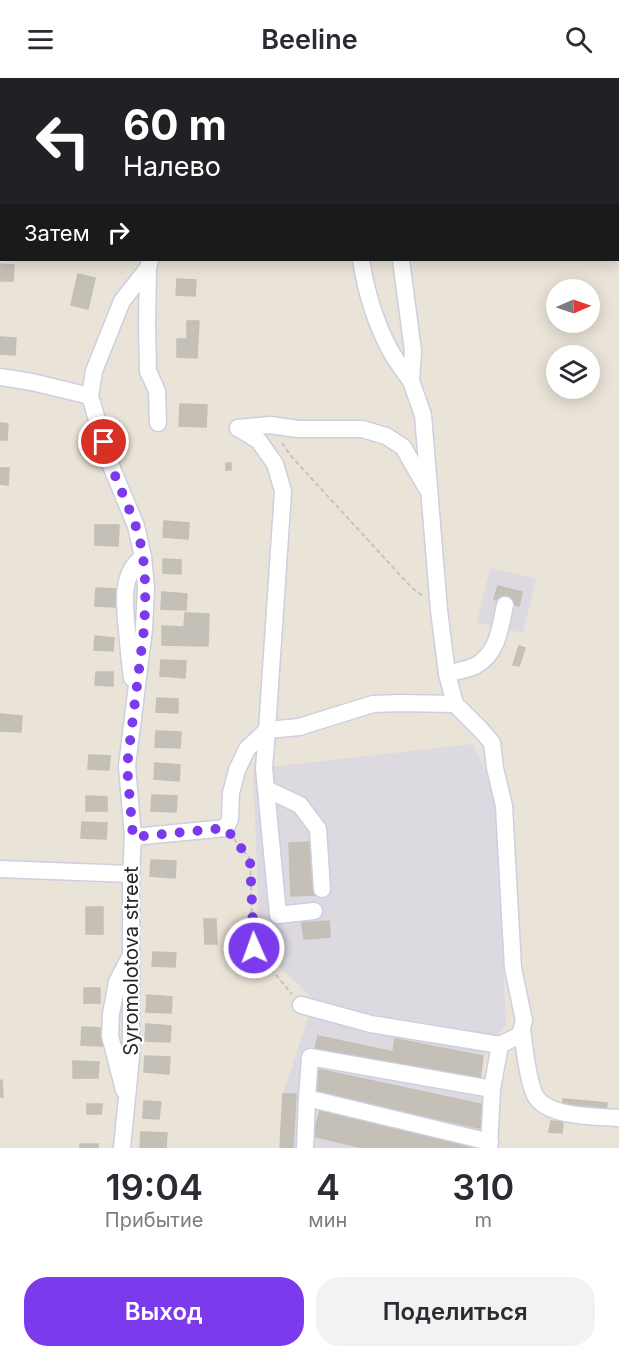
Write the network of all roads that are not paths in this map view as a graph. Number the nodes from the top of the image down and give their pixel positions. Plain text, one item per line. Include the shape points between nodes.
1 (362, 261) edge
2 (401, 261) edge
3 (149, 264) edge
4 (0, 377) edge
5 (411, 381) junction
6 (90, 396) junction
7 (158, 423) dead end
8 (429, 491) junction
9 (505, 605) dead end
10 (447, 674) junction
11 (455, 704) junction
12 (267, 730) junction
13 (266, 789) junction
14 (133, 837) junction
15 (0, 869) edge
16 (131, 874) junction
17 (322, 889) dead end
18 (314, 911) dead end
19 (301, 1005) road end
20 (522, 1029) junction
21 (500, 1045) junction
22 (492, 1089) junction
23 (307, 1098) junction
24 (619, 1118) edge
25 (489, 1145) edge
26 (308, 1147) edge
27 (122, 1148) edge

1 - 5 street via 372,310 390,350
2 - 5 street via 413,351
3 - 6 street, Syromolotova street via 122,301 94,371
3 - 7 street via 148,371 157,391
4 - 6 street
5 - 8 street via 423,415
6 - 14 street, Syromolotova street via 109,461 136,526 146,587 127,766
8 - 10 street
8 - 12 street via 402,447 386,436 363,429 270,425 238,428 259,441 275,464 283,491
9 - 10 street via 494,649 474,666
10 - 11 street
11 - 12 street via 373,704 299,727
11 - 20 street via 492,743 504,806 513,968 524,1021
12 - 13 street
12 - 14 street via 247,749 237,770 226,828
13 - 17 street via 300,805 318,829
13 - 18 street via 278,915
14 - 16 street, Syromolotova street
15 - 16 street
16 - 27 street, Syromolotova street via 132,1057
19 - 21 street via 371,1024
20 - 21 street via 520,1035
20 - 24 street via 529,1075 536,1096 547,1108 561,1113
21 - 22 street
22 - 23 street via 310,1057
22 - 25 street
23 - 25 street
23 - 26 street

